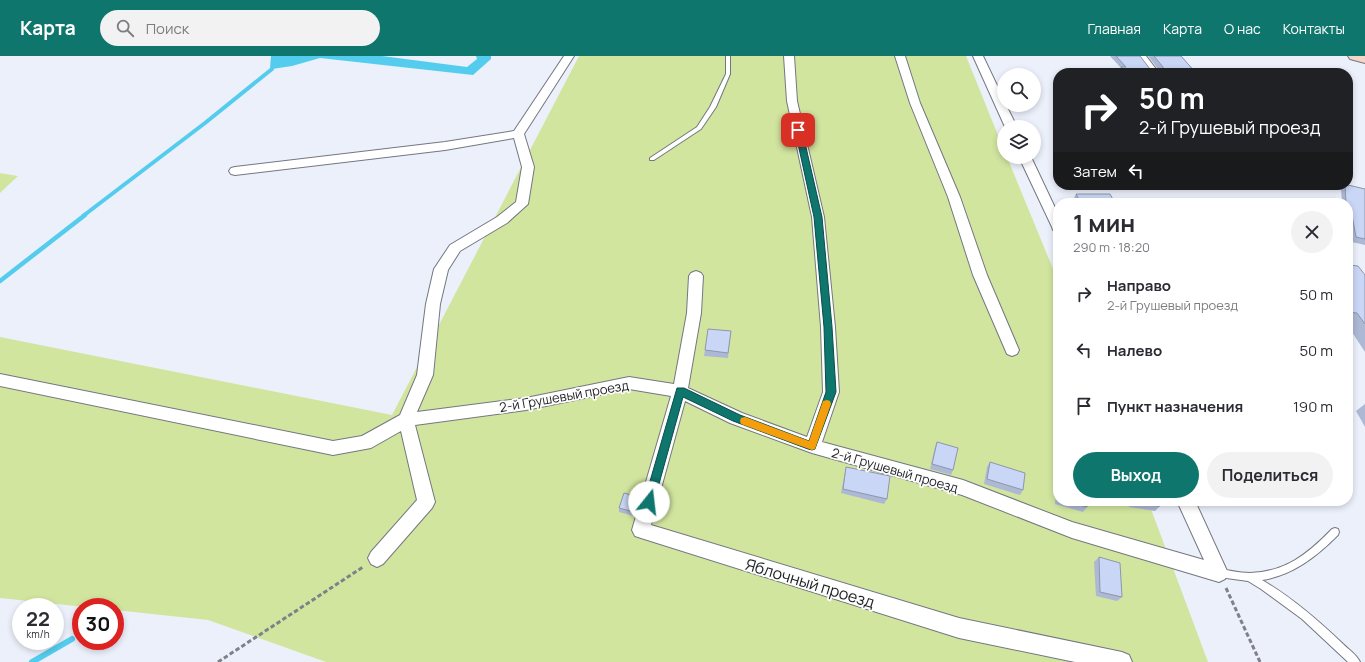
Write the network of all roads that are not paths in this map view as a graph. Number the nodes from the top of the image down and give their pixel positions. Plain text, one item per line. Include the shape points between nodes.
1 (569, 56) edge
2 (728, 56) edge
3 (789, 56) edge
4 (900, 56) edge
5 (978, 56) edge
6 (1141, 56) edge
7 (1355, 56) edge
8 (1365, 59) edge
9 (1150, 68) edge
10 (1008, 120) edge
11 (518, 134) junction
12 (652, 160) dead end
13 (1028, 164) edge
14 (235, 171) dead end
15 (1053, 216) edge
16 (696, 276) dead end
17 (1012, 350) dead end
18 (0, 380) edge
19 (680, 391) junction
20 (406, 420) junction
21 (812, 446) junction
22 (1188, 506) edge
23 (1335, 532) dead end
24 (377, 558) road end
25 (1219, 573) junction
26 (1249, 577) junction
27 (1122, 662) edge
28 (1355, 662) edge

1 - 11 street
2 - 12 lane via 728,74 713,107 699,128
3 - 21 street via 792,101 818,217 828,327 831,392
4 - 17 street via 915,103 954,197 980,275
5 - 10 street
6 - 9 street
7 - 8 main road
11 - 14 street via 445,146
11 - 20 street via 528,166 522,204 502,220 455,248 441,269 433,304 425,375
13 - 15 street
16 - 19 street via 694,313
18 - 20 street via 334,448 365,443
19 - 20 street, 2-й Грушевый проезд via 629,383 526,404
19 - 21 street, 2-й Грушевый проезд via 736,418
19 - 27 street, Яблочный проезд via 641,530 959,628
20 - 24 street via 426,502
21 - 25 street, 2-й Грушевый проезд via 963,488 1072,530
22 - 25 street
23 - 26 lane via 1306,560 1284,571
25 - 26 lane
26 - 28 lane via 1300,612

